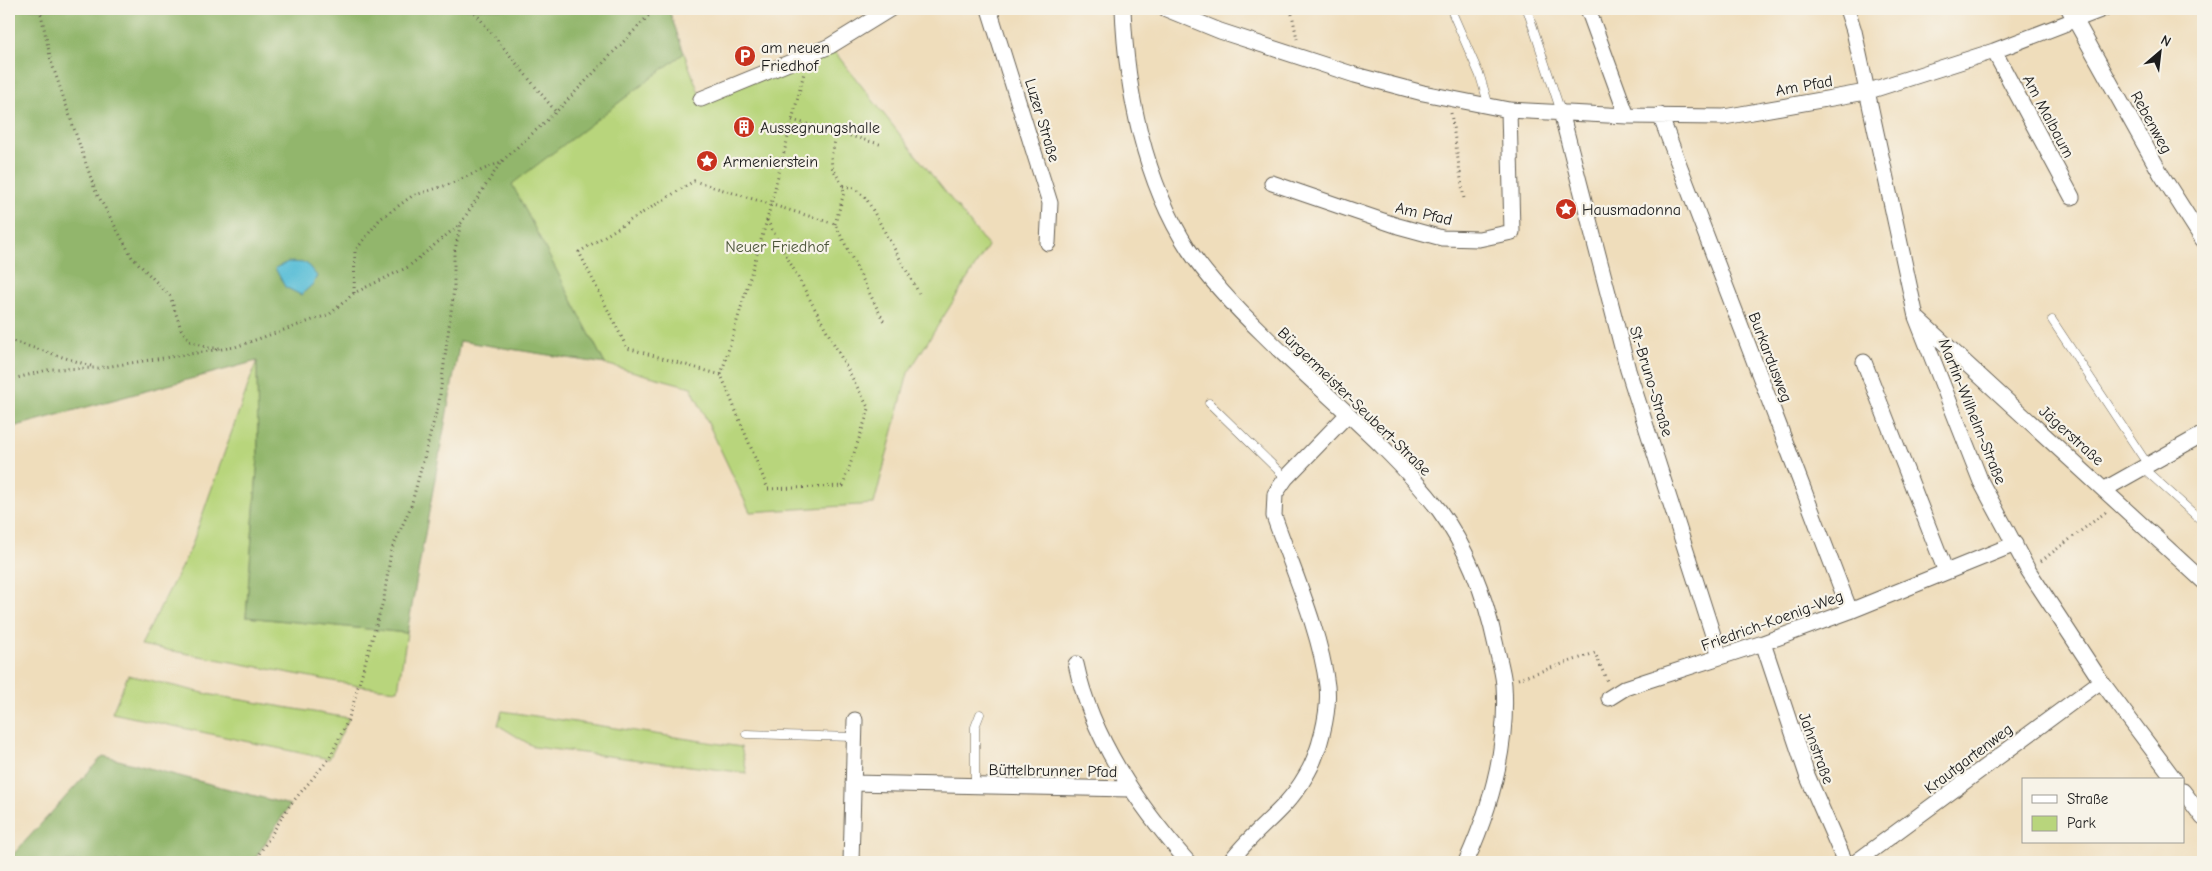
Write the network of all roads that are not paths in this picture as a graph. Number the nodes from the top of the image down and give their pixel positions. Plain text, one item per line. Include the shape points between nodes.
1 (890, 9) edge
2 (988, 9) edge
3 (1123, 9) edge
4 (1166, 9) edge
5 (1527, 9) edge
6 (1588, 9) edge
7 (1847, 9) edge
8 (2103, 9) edge
9 (1452, 12) dead end
10 (2072, 14) edge
11 (1994, 51) junction
12 (1866, 92) junction
13 (702, 99) dead end
14 (1489, 106) junction
15 (1509, 110) junction
16 (1561, 112) junction
17 (1660, 115) junction
18 (1628, 116) junction
19 (1272, 183) dead end
20 (2072, 197) dead end
21 (2203, 240) edge
22 (1048, 243) dead end
23 (1916, 317) junction
24 (2052, 320) dead end
25 (1864, 362) dead end
26 (1209, 404) dead end
27 (1348, 414) junction
28 (2203, 434) edge
29 (2146, 467) junction
30 (1286, 478) junction
31 (2106, 489) junction
32 (2203, 522) edge
33 (2015, 544) junction
34 (1946, 572) junction
35 (2203, 581) edge
36 (1850, 611) junction
37 (1763, 643) junction
38 (1720, 657) junction
39 (1076, 664) dead end
40 (2101, 681) junction
41 (1611, 696) road end
42 (980, 714) dead end
43 (854, 720) dead end
44 (746, 734) dead end
45 (853, 737) junction
46 (2174, 778) edge
47 (853, 783) junction
48 (975, 786) junction
49 (1130, 789) junction
50 (2184, 792) edge
51 (2203, 818) edge
52 (1840, 861) edge
53 (852, 862) edge
54 (1188, 862) edge
55 (1230, 862) edge
56 (1466, 862) edge
57 (1856, 862) edge

1 - 13 street via 830,46
2 - 22 street, Luzer Straße via 1050,203
3 - 27 street, Bürgermeister-Seubert-Straße via 1135,110 1145,155 1164,203 1189,250 1229,301
4 - 14 street, Am Pfad via 1220,31 1355,75
5 - 16 lane
6 - 18 street
7 - 12 street, Martin-Wilhelm-Straße
8 - 10 street
9 - 14 lane via 1480,76
10 - 11 street
10 - 21 street, Rebenweg via 2161,174
11 - 12 street
11 - 20 street, Am Malbaum
12 - 17 street, Am Pfad via 1724,117
12 - 23 street, Martin-Wilhelm-Straße
14 - 15 street, Am Pfad
15 - 16 street, Am Pfad
15 - 19 street, Am Pfad via 1512,232 1479,239 1442,238
16 - 18 street, Am Pfad
16 - 38 street, St.-Bruno-Straße via 1628,370
17 - 18 street, Am Pfad
17 - 36 street, Burkardusweg
23 - 31 street, Jägerstraße
23 - 33 street, Martin-Wilhelm-Straße via 1981,482
24 - 29 lane
25 - 34 street
26 - 30 lane
27 - 30 street
27 - 56 street, Bürgermeister-Seubert-Straße via 1439,511 1476,579 1490,617 1504,684 1503,730 1496,778 1483,825
28 - 29 street
29 - 31 street
29 - 32 lane
30 - 55 street via 1275,494 1274,516 1318,641 1328,688 1324,722 1319,748 1305,778 1284,806 1242,844
31 - 35 street, Jägerstraße
33 - 34 street, Friedrich-Koenig-Weg
33 - 40 street, Martin-Wilhelm-Straße via 2028,570
34 - 36 street, Friedrich-Koenig-Weg
36 - 37 street, Friedrich-Koenig-Weg
37 - 38 street, Friedrich-Koenig-Weg
37 - 52 street, Jahnstraße
38 - 41 street, Friedrich-Koenig-Weg
39 - 49 street, Büttelbrunner Pfad via 1082,692 1094,720
40 - 46 street, Martin-Wilhelm-Straße
40 - 57 street, Krautgartenweg
42 - 48 lane, Büttelbrunner Pfad via 975,727
43 - 45 street
44 - 45 lane
45 - 47 street
47 - 48 street, Büttelbrunner Pfad
47 - 53 street
48 - 49 street, Büttelbrunner Pfad
49 - 54 street, Büttelbrunner Pfad
50 - 51 street

